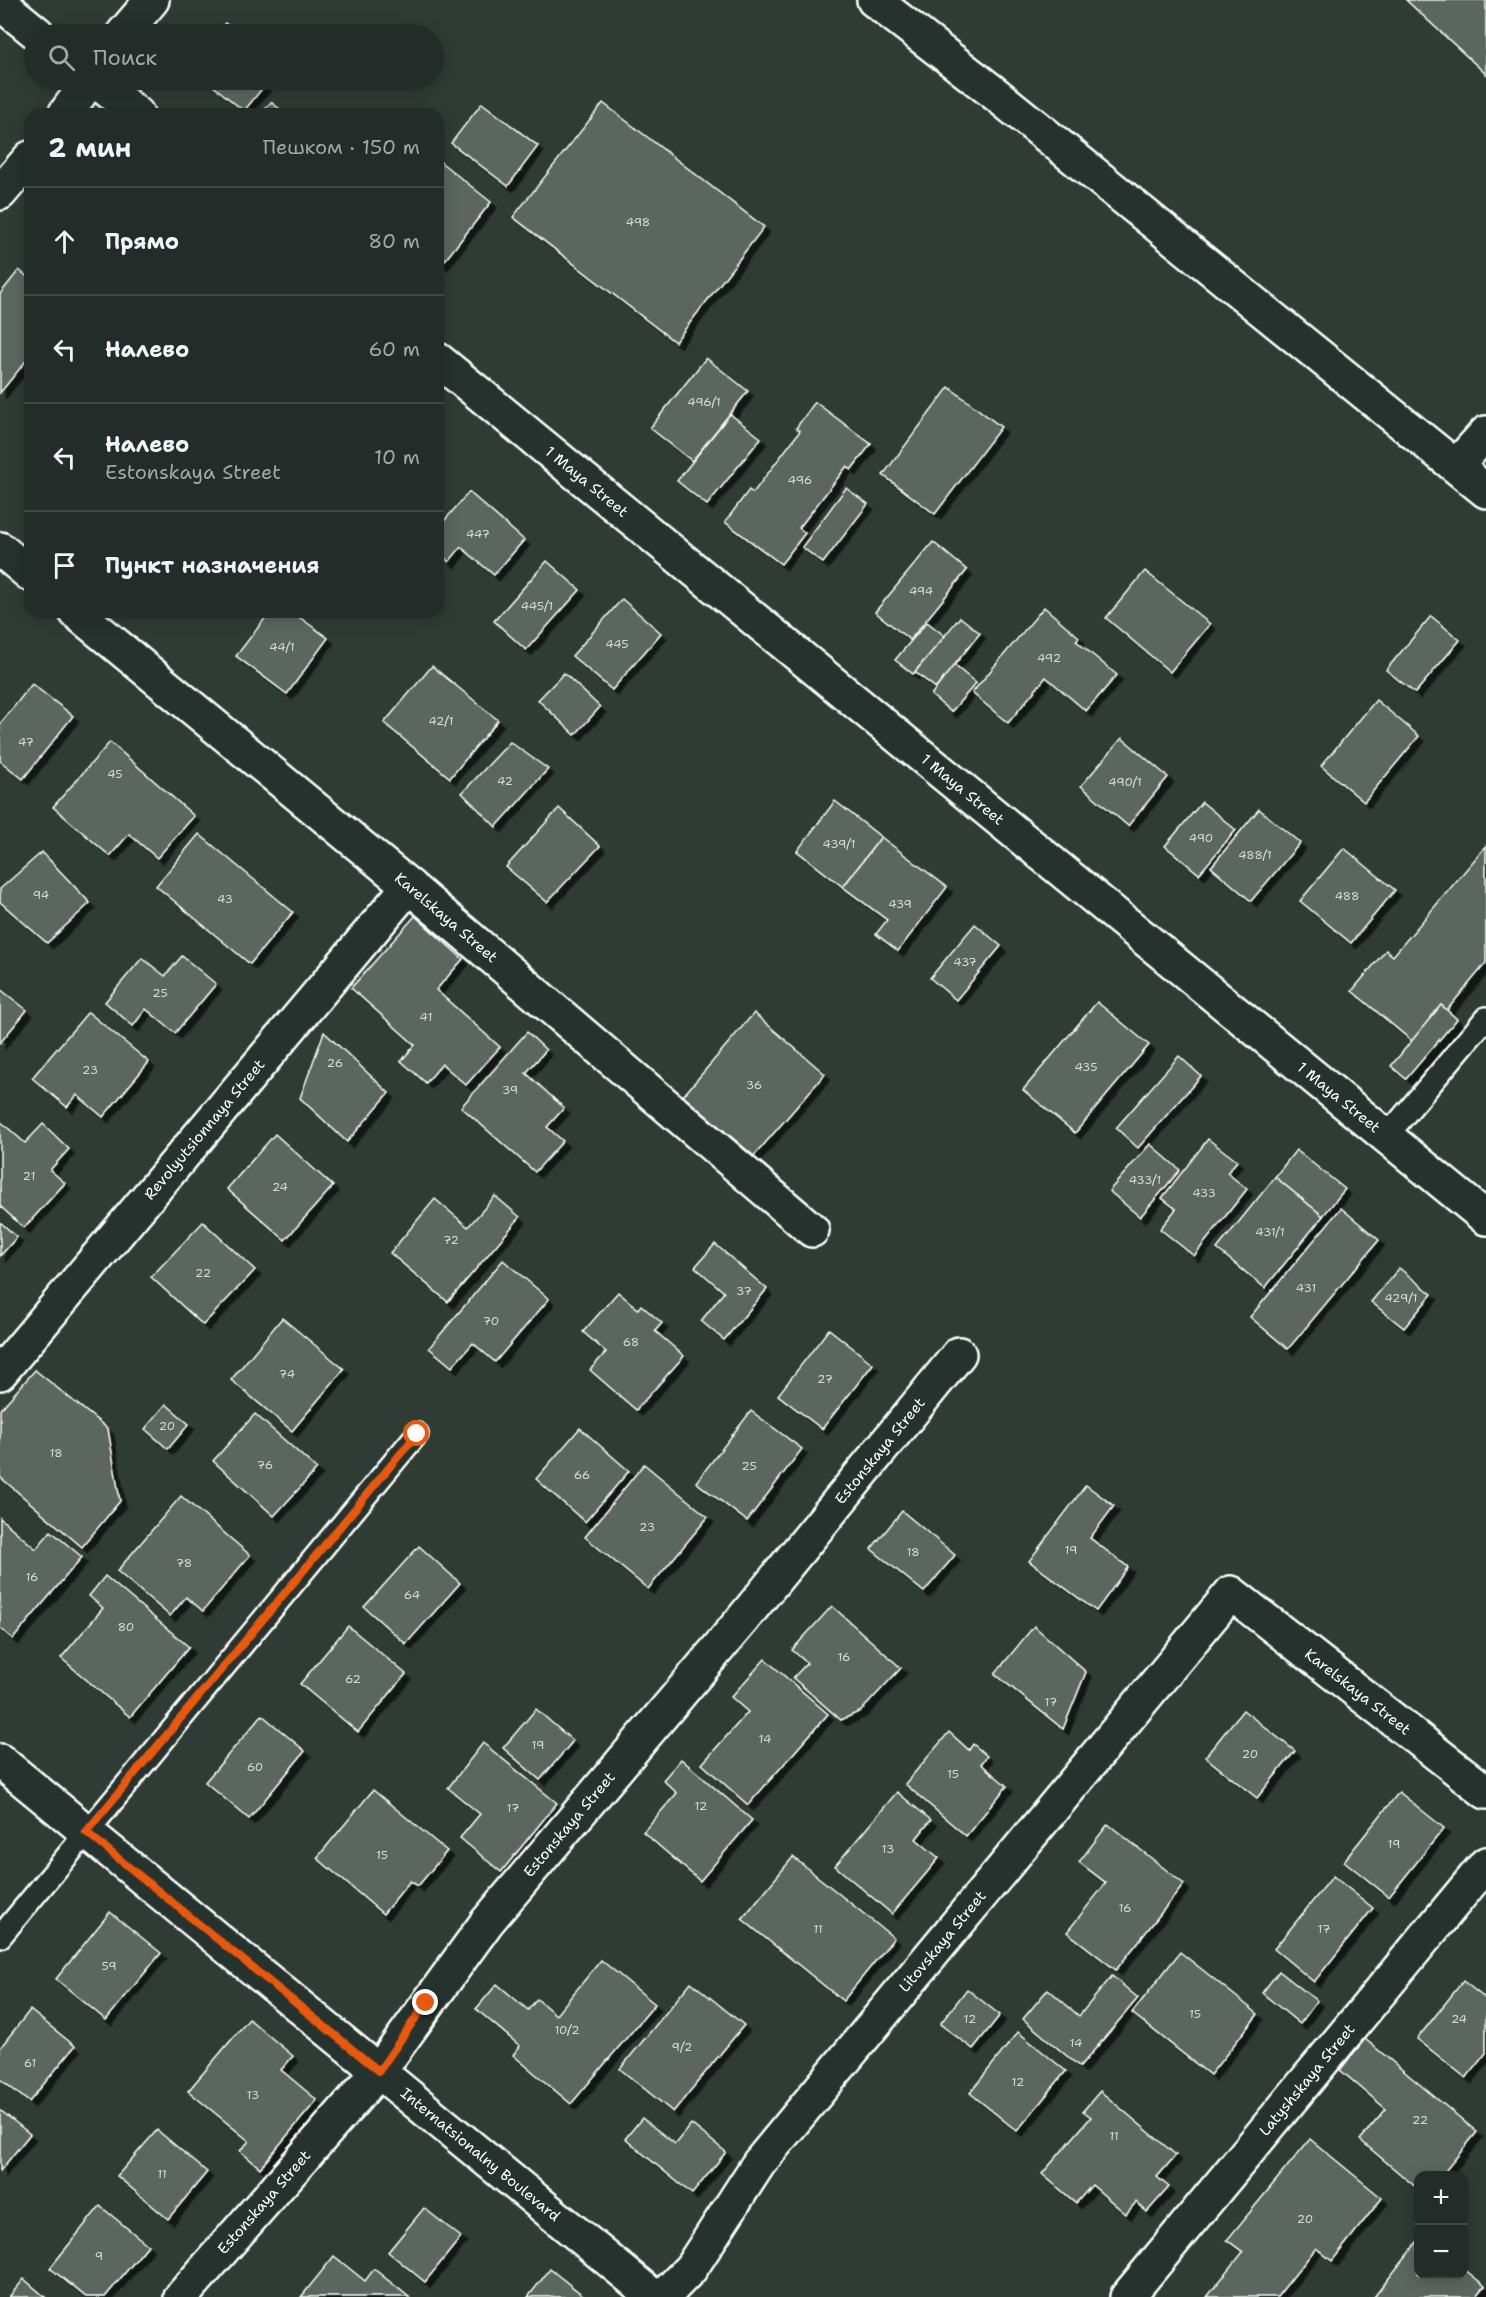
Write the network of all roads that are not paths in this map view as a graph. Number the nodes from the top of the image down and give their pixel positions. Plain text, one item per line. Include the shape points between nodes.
1 (152, 0) edge
2 (874, 0) edge
3 (0, 3) edge
4 (26, 24) edge
5 (132, 24) edge
6 (84, 90) edge
7 (105, 90) edge
8 (70, 108) edge
9 (129, 108) edge
10 (24, 165) edge
11 (0, 193) edge
12 (444, 365) edge
13 (1486, 433) edge
14 (1456, 466) junction
15 (1486, 491) edge
16 (0, 549) edge
17 (24, 569) edge
18 (83, 618) edge
19 (409, 886) junction
20 (1486, 1018) edge
21 (1386, 1137) junction
22 (1486, 1218) edge
23 (812, 1230) dead end
24 (959, 1354) dead end
25 (0, 1373) edge
26 (417, 1434) dead end
27 (1231, 1593) joint
28 (0, 1761) edge
29 (1486, 1792) edge
30 (86, 1832) junction
31 (1486, 1863) edge
32 (0, 1936) edge
33 (379, 2071) junction
34 (181, 2297) edge
35 (654, 2297) edge
36 (663, 2297) edge
37 (1127, 2297) edge

1 - 5 street
2 - 14 street
3 - 4 street
6 - 8 street
7 - 9 street
10 - 11 street
12 - 21 street, 1 Maya Street
13 - 14 street
14 - 15 street
16 - 17 street
18 - 19 street, Karelskaya Street
19 - 23 street, Karelskaya Street
19 - 25 street, Revolyutsionnaya Street
20 - 21 lane
21 - 22 street, 1 Maya Street
24 - 33 street, Estonskaya Street via 742,1620 487,1922
26 - 30 lane
27 - 29 street, Karelskaya Street
27 - 36 street, Litovskaya Street via 759,2163 691,2268
28 - 30 street, Internatsionalny Boulevard
30 - 32 lane
30 - 33 street, Internatsionalny Boulevard
31 - 37 street, Latyshskaya Street
33 - 34 street, Estonskaya Street
33 - 35 street, Internatsionalny Boulevard

